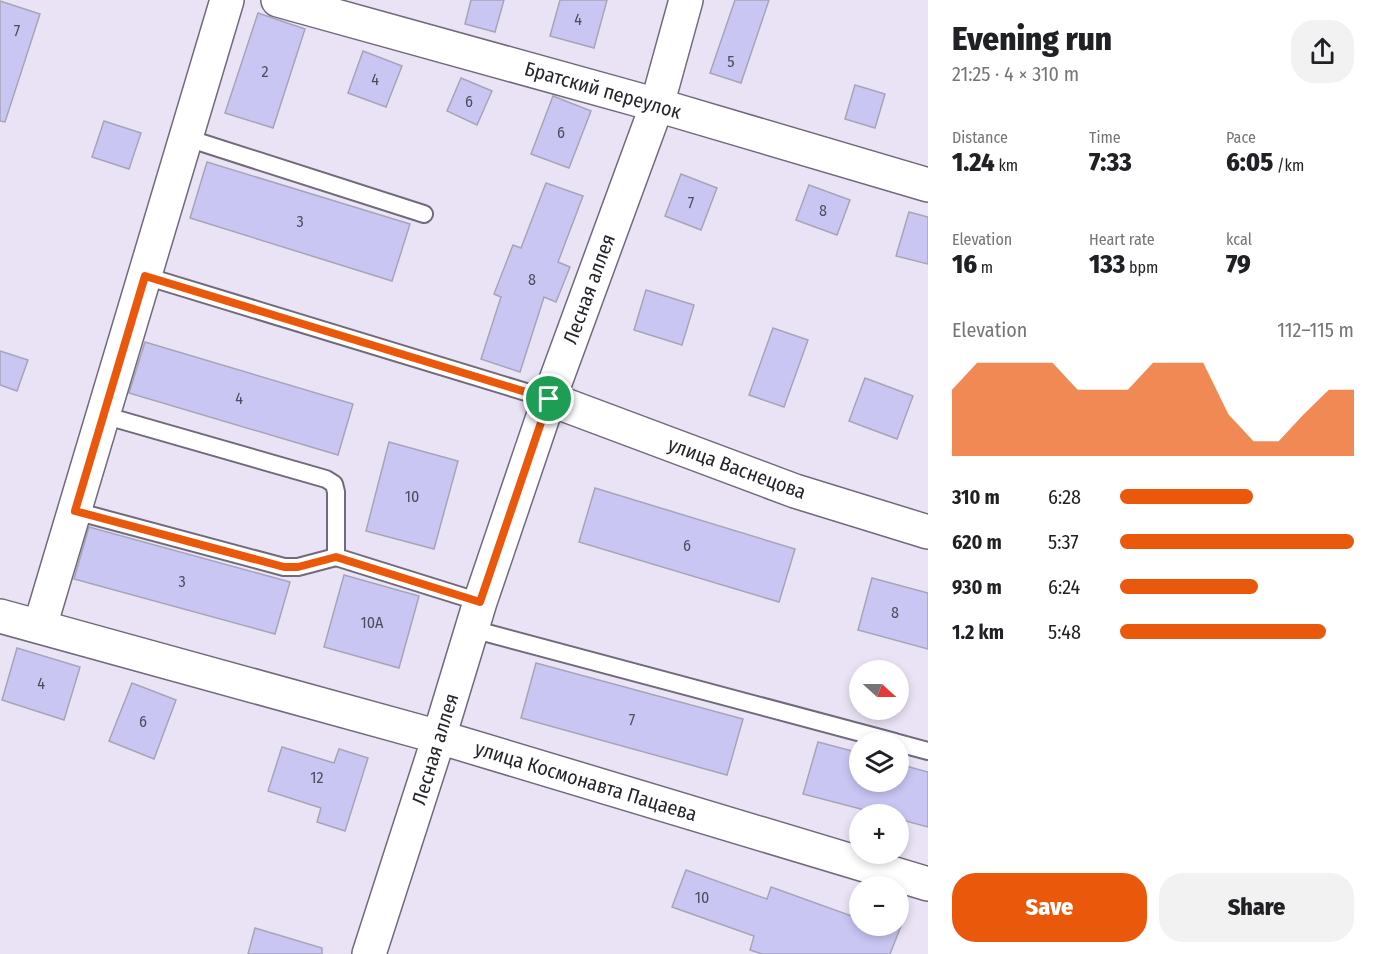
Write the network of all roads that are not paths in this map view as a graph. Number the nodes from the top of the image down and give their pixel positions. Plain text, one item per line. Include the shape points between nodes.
1 (227, 0) edge
2 (278, 0) edge
3 (686, 0) edge
4 (657, 105) junction
5 (187, 138) junction
6 (928, 185) edge
7 (424, 214) dead end
8 (145, 276) junction
9 (549, 399) junction
10 (103, 415) junction
11 (75, 511) junction
12 (928, 532) edge
13 (336, 557) junction
14 (476, 615) junction
15 (0, 616) edge
16 (40, 626) junction
17 (861, 732) edge
18 (439, 737) junction
19 (909, 746) edge
20 (928, 751) edge
21 (928, 884) edge
22 (369, 954) edge

1 - 5 street
2 - 4 street, Братский переулок
3 - 4 street, Лесная аллея
4 - 6 street, Братский переулок
4 - 9 street, Лесная аллея
5 - 7 lane
5 - 8 street
8 - 9 lane
8 - 10 street
9 - 12 street, улица Васнецова via 795,491
9 - 14 street, Лесная аллея
10 - 11 street
10 - 13 lane via 326,478 334,484 336,492
11 - 13 lane via 284,567
11 - 16 street
13 - 14 lane
14 - 17 lane
14 - 18 street, Лесная аллея
15 - 16 street, улица Космонавта Пацаева
16 - 18 street, улица Космонавта Пацаева
18 - 21 street, улица Космонавта Пацаева
18 - 22 street, Лесная аллея
19 - 20 lane

